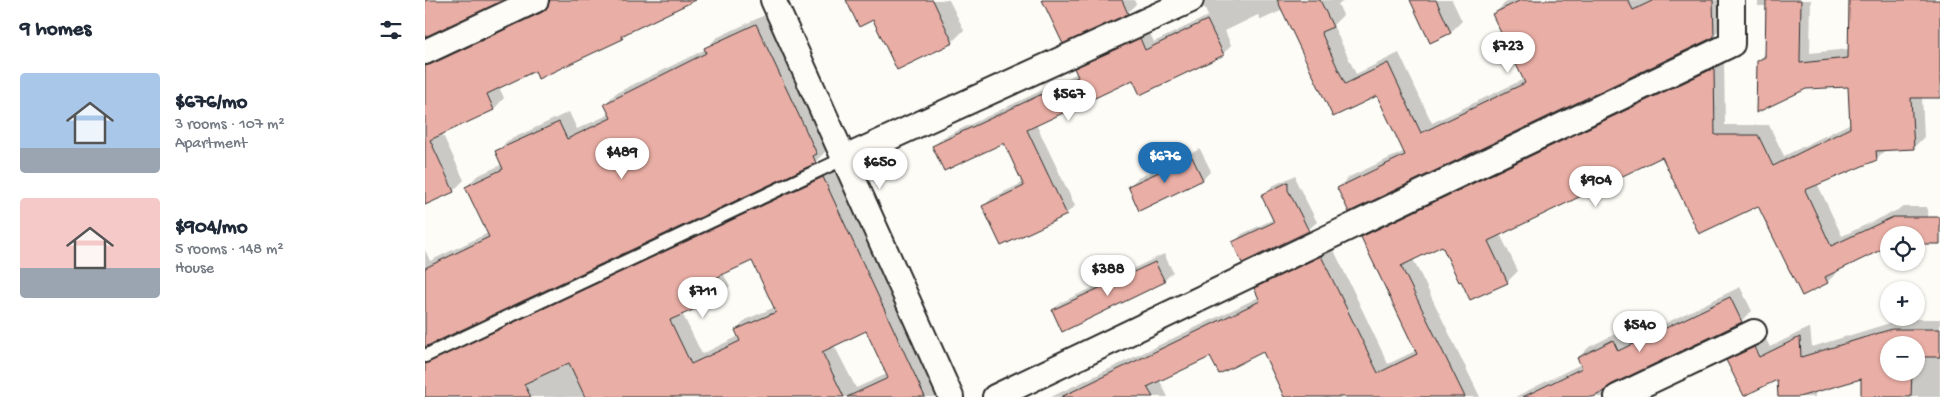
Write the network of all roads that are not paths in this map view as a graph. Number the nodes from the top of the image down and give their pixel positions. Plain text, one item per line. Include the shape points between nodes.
1 (536, 0) edge
2 (773, 0) edge
3 (1191, 0) edge
4 (1732, 0) edge
5 (425, 52) edge
6 (845, 158) junction
7 (1753, 332) dead end
8 (425, 356) edge
9 (1647, 390) edge
10 (951, 397) edge
11 (995, 397) edge
12 (1617, 397) edge

1 - 5 street
2 - 6 street
3 - 6 street
4 - 11 street via 1732,44
6 - 8 lane
6 - 10 street
7 - 9 street
9 - 12 street

